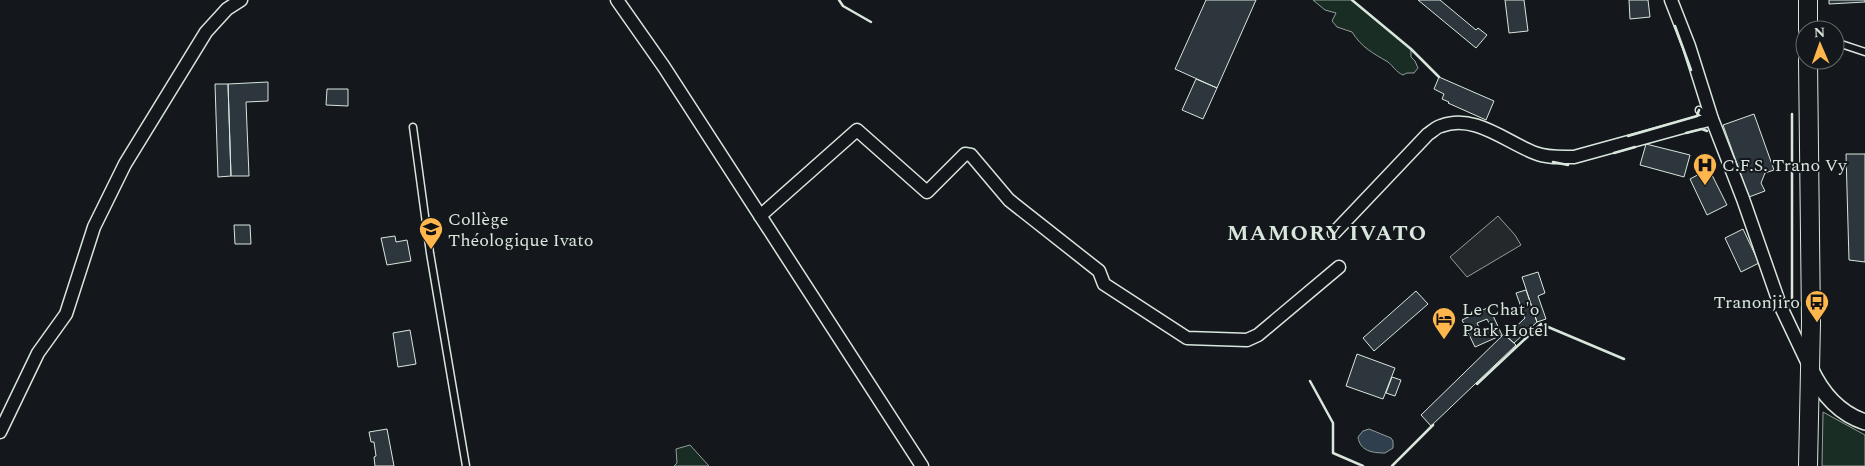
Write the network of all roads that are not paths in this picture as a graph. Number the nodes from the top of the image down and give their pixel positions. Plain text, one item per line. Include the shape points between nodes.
1 (241, 0) edge
2 (617, 0) edge
3 (1671, 0) edge
4 (1808, 0) edge
5 (1808, 20) edge
6 (1845, 45) edge
7 (1865, 52) edge
8 (1808, 70) edge
9 (1699, 110) dead end
10 (1712, 119) junction
11 (413, 127) dead end
12 (760, 216) junction
13 (1334, 233) dead end
14 (1339, 267) dead end
15 (1810, 368) junction
16 (1865, 422) edge
17 (0, 432) edge
18 (466, 466) edge
19 (922, 466) edge
20 (1808, 466) edge

1 - 17 street via 227,9 206,32 125,164 94,228 66,314 42,348
2 - 12 street
3 - 10 street via 1690,46
4 - 5 main road
6 - 7 lane
8 - 15 main road
9 - 10 lane
10 - 13 street via 1574,157 1537,154 1476,125 1441,126 1428,134
10 - 15 street via 1780,305
11 - 18 lane via 430,253
12 - 14 street via 857,130 927,192 965,154 972,155 1009,200 1099,271 1104,284 1187,338 1247,340 1258,335
12 - 19 street
15 - 16 street via 1829,399
15 - 20 main road

